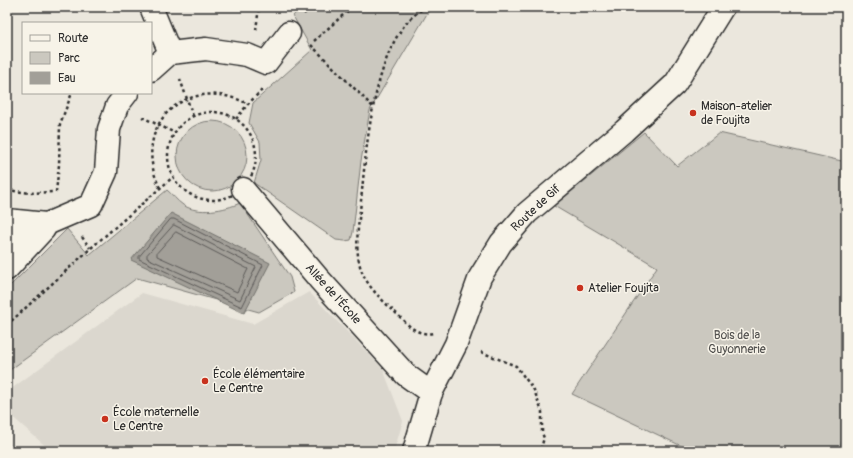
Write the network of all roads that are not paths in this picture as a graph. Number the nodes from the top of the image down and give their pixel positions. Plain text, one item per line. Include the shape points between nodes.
1 (151, 7) edge
2 (723, 7) edge
3 (289, 33) dead end
4 (170, 53) junction
5 (152, 69) edge
6 (126, 94) edge
7 (243, 188) road end
8 (7, 220) edge
9 (49, 224) junction
10 (7, 241) edge
11 (7, 269) edge
12 (431, 393) junction
13 (414, 451) edge

1 - 4 street
2 - 12 street, Route de Gif via 675,84 527,213 501,243 448,338
3 - 4 street via 266,62 247,55 206,49
4 - 5 street
6 - 9 street via 118,106 109,129 106,172 91,205
7 - 12 street, Allée de l'École via 319,279 406,375
8 - 9 street
9 - 10 street
9 - 11 street
12 - 13 street, Route de Gif

